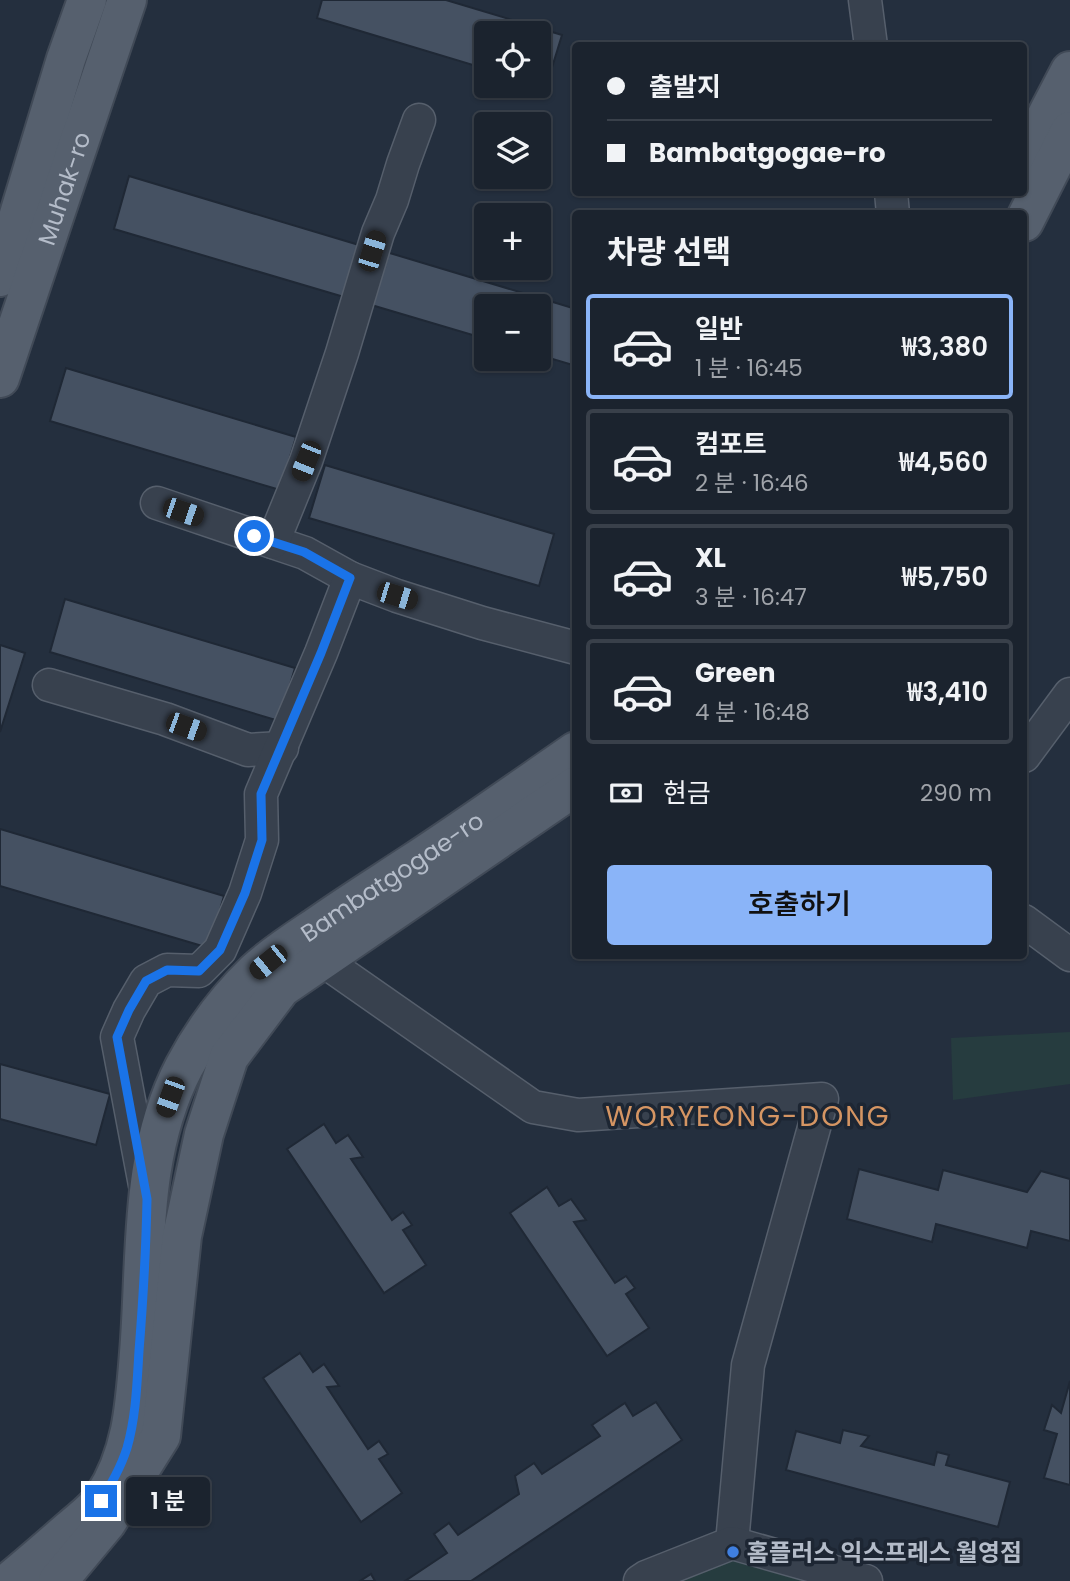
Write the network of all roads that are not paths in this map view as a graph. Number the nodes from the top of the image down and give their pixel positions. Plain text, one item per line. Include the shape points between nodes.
1 (87, 0) edge
2 (127, 0) edge
3 (865, 0) edge
4 (870, 42) edge
5 (1070, 71) edge
6 (419, 120) dead end
7 (1070, 131) edge
8 (1027, 157) edge
9 (1027, 216) edge
10 (0, 277) edge
11 (0, 378) edge
12 (157, 503) dead end
13 (272, 542) junction
14 (350, 578) junction
15 (572, 647) edge
16 (49, 685) dead end
17 (1070, 694) edge
18 (282, 748) junction
19 (1027, 752) edge
20 (572, 754) edge
21 (572, 789) edge
22 (1027, 923) edge
23 (1070, 955) edge
24 (321, 959) junction
25 (147, 1199) junction
26 (732, 1543) junction
27 (10, 1581) edge
28 (58, 1581) edge
29 (640, 1581) edge
30 (866, 1581) edge

1 - 10 main road, Muhak-ro
2 - 11 main road, Muhak-ro
3 - 4 street
5 - 8 main road
6 - 13 street via 306,461
7 - 9 main road
12 - 13 street
13 - 14 street via 304,552
14 - 15 street via 482,623
14 - 18 street
16 - 18 street via 165,719 248,750
17 - 19 street
18 - 25 street via 261,794 262,840 220,950 199,971 167,970 146,981 117,1037
20 - 25 main road, Bambatgogae-ro via 256,971 220,1011 183,1069 159,1131
21 - 24 main road, Bambatgogae-ro
22 - 23 street
24 - 26 street via 533,1107 578,1115 822,1099 748,1365
24 - 28 main road, Bambatgogae-ro via 281,988 229,1056 204,1134 182,1236 161,1436 107,1522
25 - 27 main road, Bambatgogae-ro via 137,1386 119,1471 94,1509
26 - 29 street
26 - 30 street

